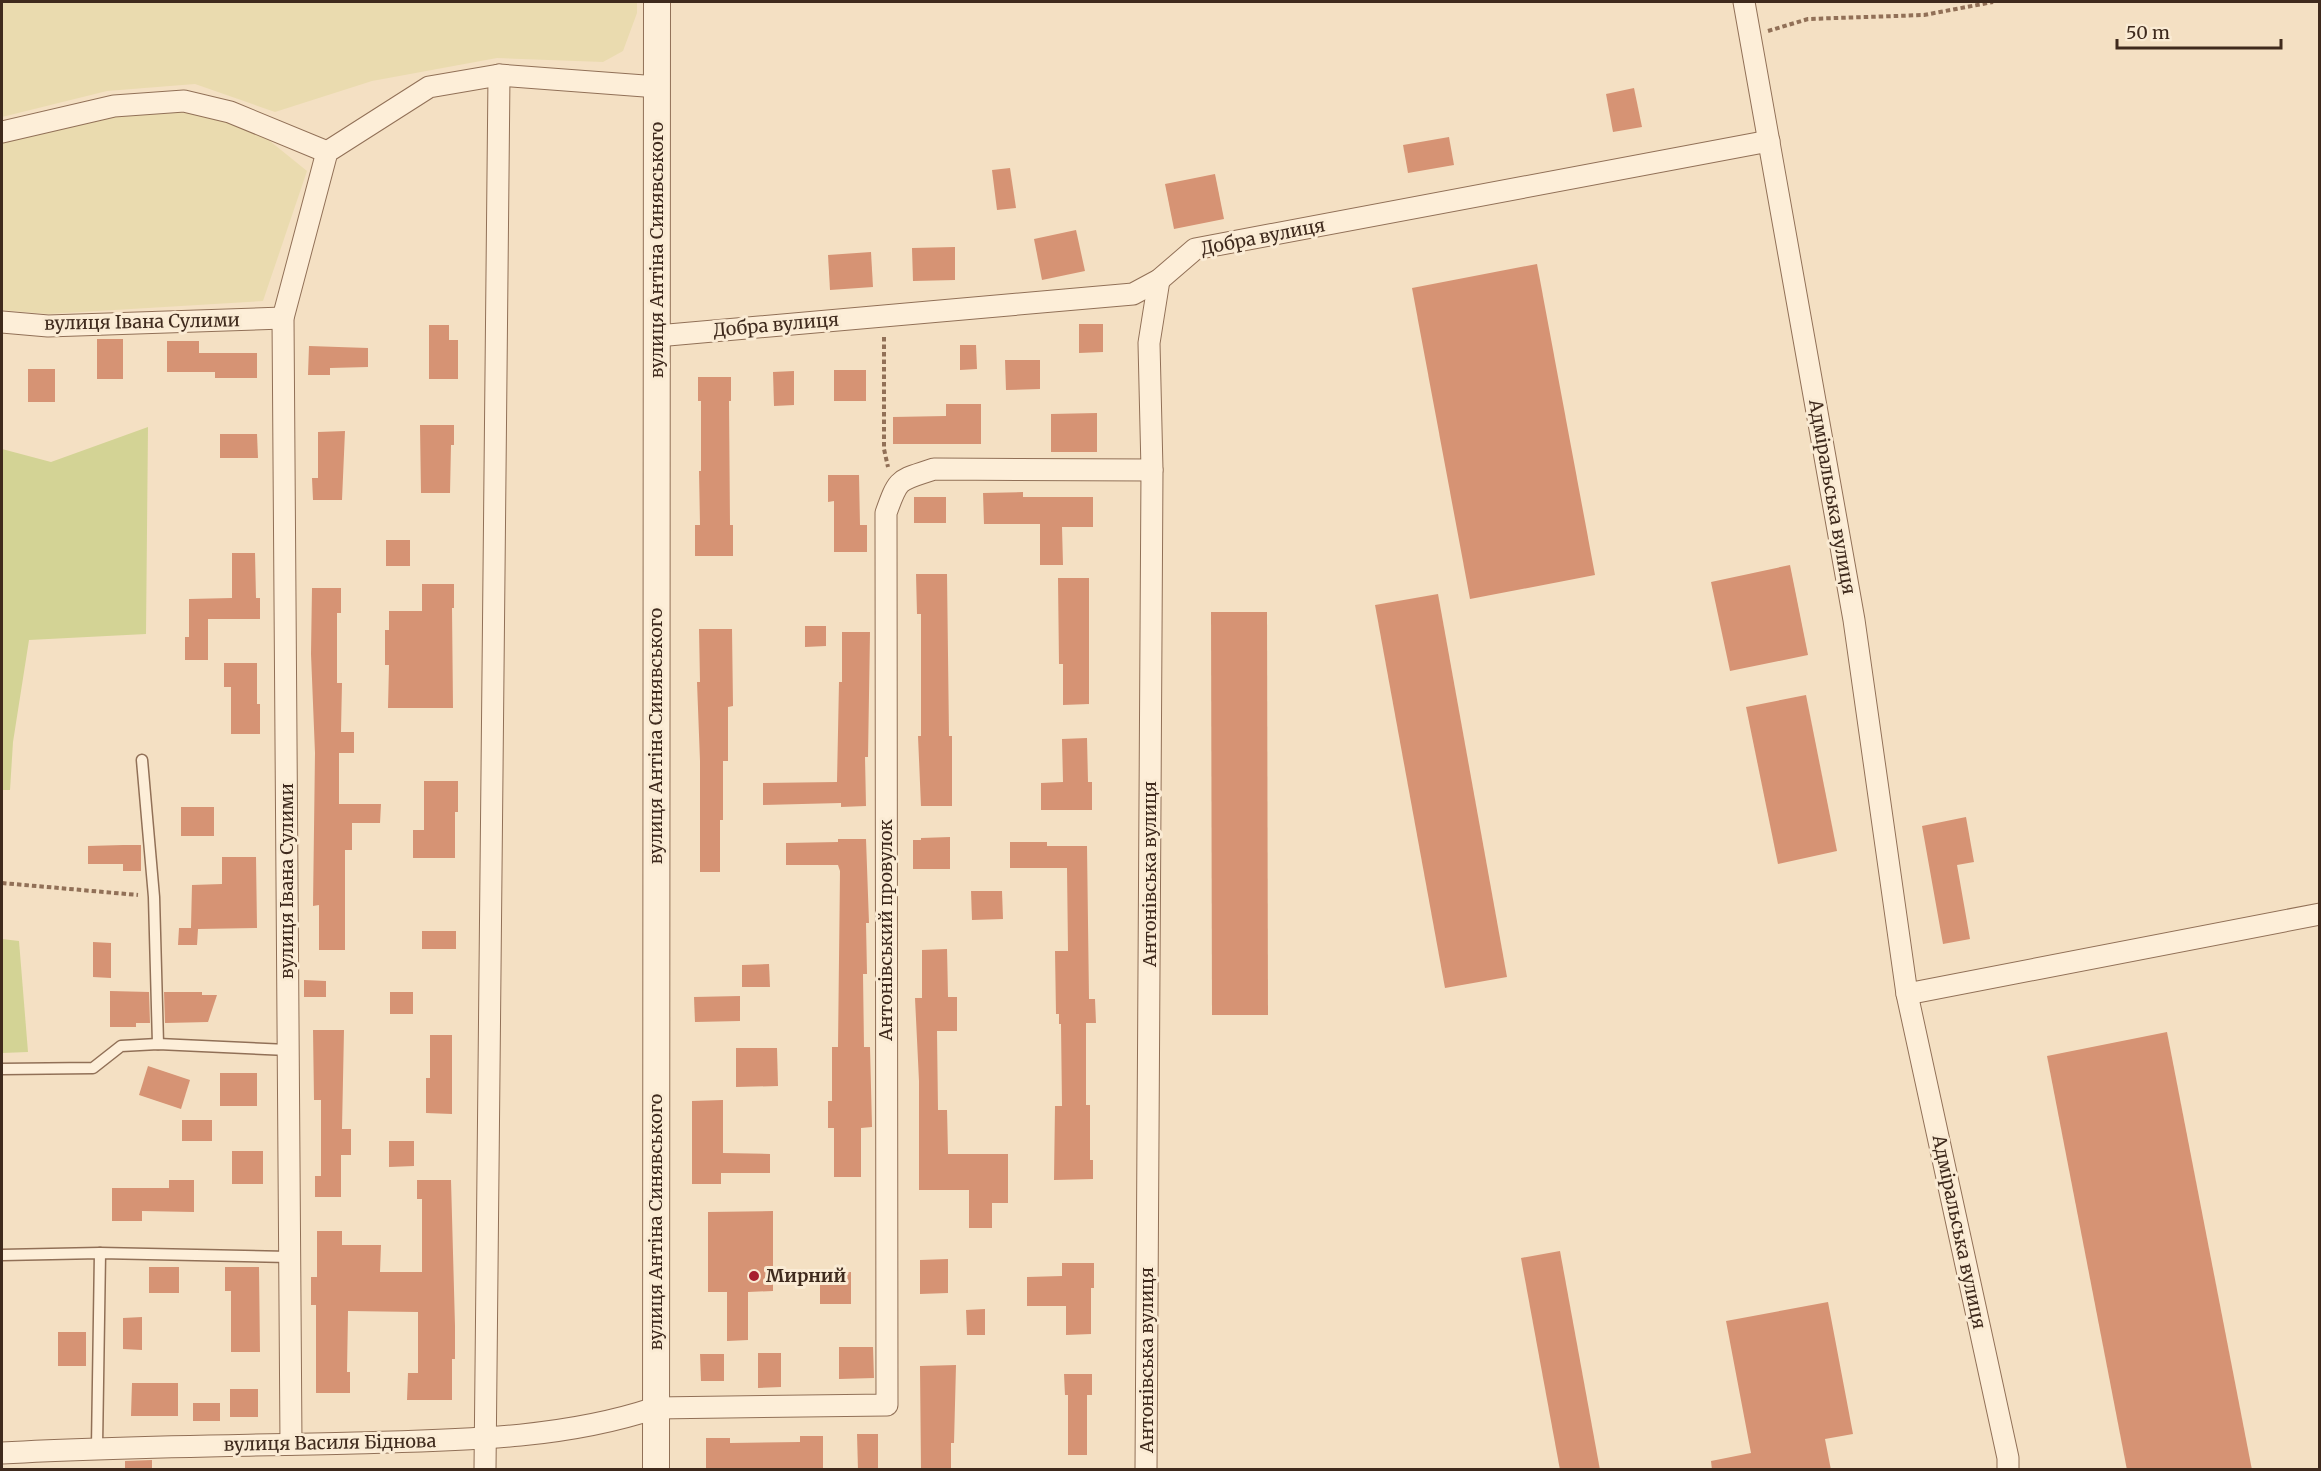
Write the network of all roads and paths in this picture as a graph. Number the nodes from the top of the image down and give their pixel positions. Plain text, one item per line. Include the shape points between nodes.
1 (657, 2) edge
2 (1744, 2) edge
3 (1994, 2) edge
4 (1750, 36) junction
5 (499, 75) junction
6 (658, 87) junction
7 (2, 132) edge
8 (1769, 141) junction
9 (327, 152) junction
10 (1159, 280) junction
11 (884, 316) junction
12 (283, 318) junction
13 (2, 322) edge
14 (657, 336) junction
15 (1152, 470) junction
16 (893, 491) junction
17 (142, 759) dead end
18 (2, 883) edge
19 (154, 897) junction
20 (2319, 914) edge
21 (1906, 994) junction
22 (158, 1044) junction
23 (288, 1050) junction
24 (2, 1069) edge
25 (100, 1253) junction
26 (2, 1255) edge
27 (289, 1257) junction
28 (655, 1408) junction
29 (486, 1439) junction
30 (291, 1444) junction
31 (97, 1447) junction
32 (2, 1453) edge
33 (485, 1470) edge
34 (656, 1470) edge
35 (1146, 1470) edge
36 (2008, 1470) edge

1 - 6 street, вулиця Антіна Синявського
2 - 4 street, Адміральська вулиця
3 - 4 path via 1924,15 1808,19
4 - 8 street, Адміральська вулиця
5 - 6 street
5 - 9 street via 429,87
5 - 29 street
6 - 14 street, вулиця Антіна Синявського
7 - 9 street via 114,106 184,100 230,112
8 - 10 street, Добра вулиця via 1195,249
8 - 21 street, Адміральська вулиця via 1854,620
9 - 12 street, вулиця Івана Сулими
10 - 11 street, Добра вулиця via 1133,294
10 - 15 street, Антонівська вулиця via 1149,343
11 - 14 street, Добра вулиця
11 - 16 path via 884,449
12 - 13 street, вулиця Івана Сулими via 48,326
12 - 23 street, вулиця Івана Сулими
14 - 28 street, вулиця Антіна Синявського
15 - 16 street via 934,469 901,480
15 - 35 street, Антонівська вулиця
16 - 28 street, Антонівський провулок via 886,513 887,1405
17 - 19 lane
18 - 19 path
19 - 22 lane
20 - 21 street
21 - 36 street, Адміральська вулиця
22 - 23 lane
22 - 24 lane via 121,1046 93,1068
23 - 27 street, вулиця Івана Сулими
25 - 26 lane
25 - 27 lane
25 - 31 lane
27 - 30 street, вулиця Івана Сулими
28 - 29 street, вулиця Василя Біднова via 619,1421
28 - 34 street, вулиця Антіна Синявського
29 - 30 street, вулиця Василя Біднова
29 - 33 street
30 - 31 street, вулиця Василя Біднова
31 - 32 street, вулиця Василя Біднова

